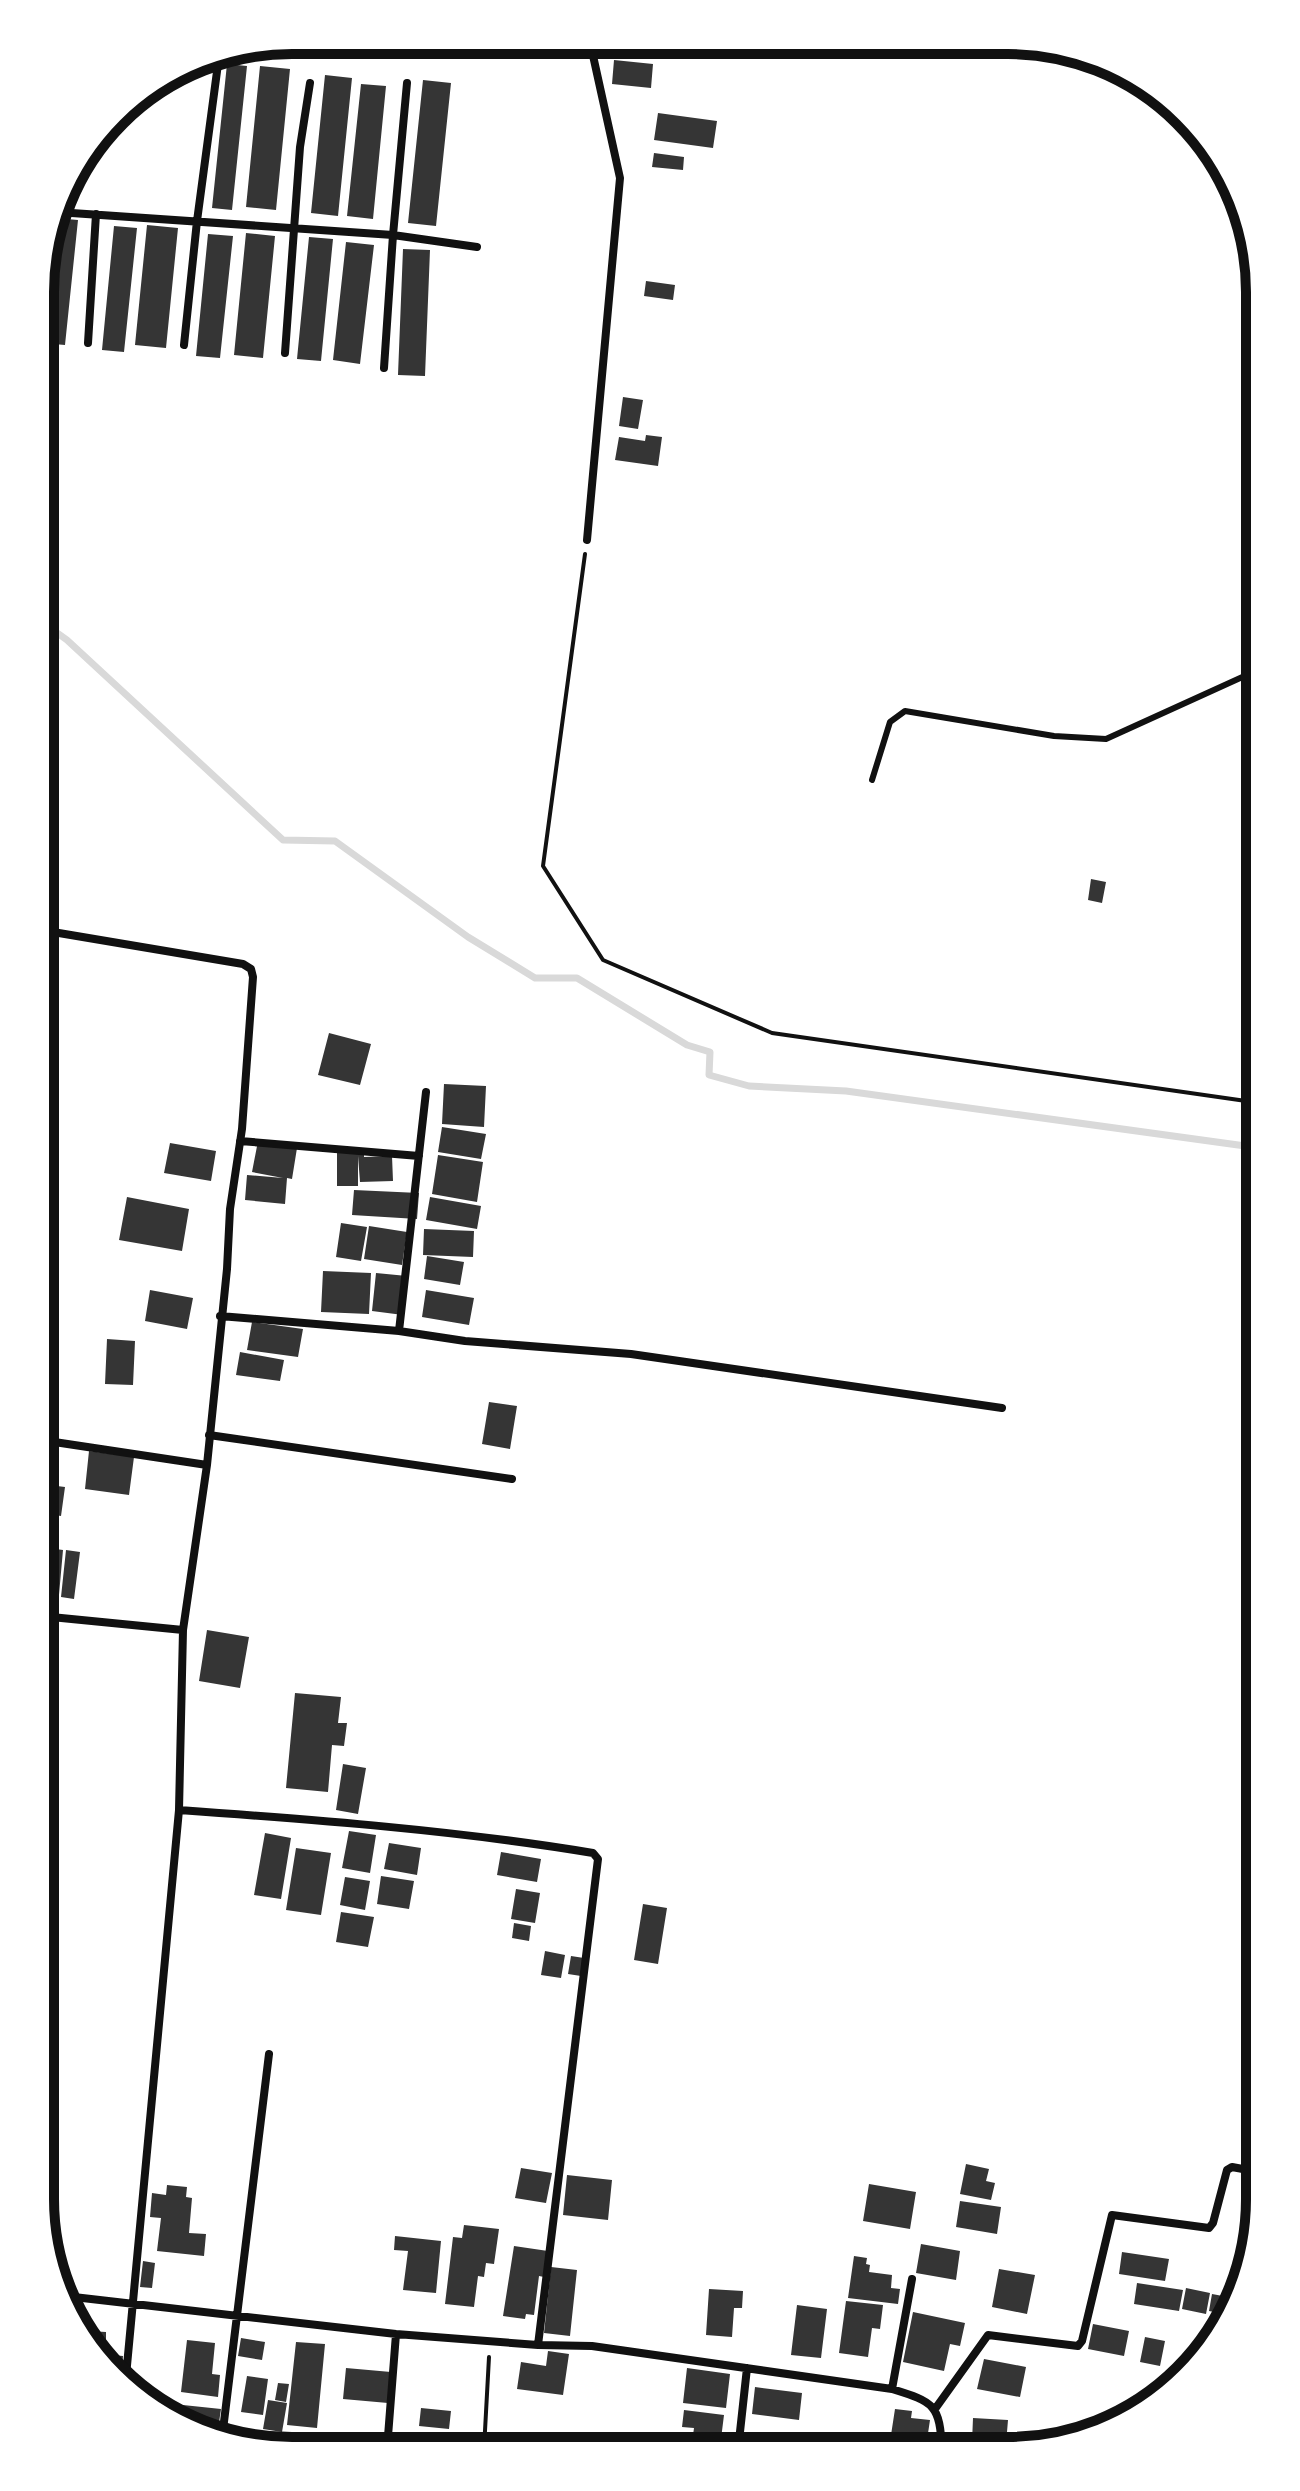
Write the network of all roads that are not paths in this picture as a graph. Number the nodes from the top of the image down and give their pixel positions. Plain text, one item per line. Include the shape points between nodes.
1 (593, 55) edge
2 (218, 66) edge
3 (310, 83) dead end
4 (407, 83) dead end
5 (68, 213) edge
6 (96, 214) junction
7 (197, 221) junction
8 (293, 228) junction
9 (393, 235) junction
10 (477, 247) dead end
11 (88, 343) dead end
12 (184, 345) dead end
13 (285, 353) dead end
14 (384, 368) dead end
15 (587, 540) road end
16 (1246, 675) edge
17 (872, 780) dead end
18 (54, 932) edge
19 (426, 1092) dead end
20 (240, 1141) junction
21 (419, 1156) junction
22 (220, 1316) junction
23 (399, 1331) junction
24 (1002, 1408) dead end
25 (209, 1435) junction
26 (54, 1442) edge
27 (207, 1465) junction
28 (512, 1479) dead end
29 (54, 1617) edge
30 (183, 1630) junction
31 (179, 1810) junction
32 (269, 2054) dead end
33 (1245, 2169) edge
34 (912, 2279) dead end
35 (76, 2297) edge
36 (133, 2304) junction
37 (238, 2315) junction
38 (396, 2334) junction
39 (538, 2345) junction
40 (747, 2368) junction
41 (127, 2370) edge
42 (892, 2389) junction
43 (935, 2409) junction
44 (223, 2426) edge
45 (388, 2437) edge
46 (739, 2437) edge
47 (940, 2437) edge

1 - 15 street via 620,178
2 - 7 street
3 - 8 street
4 - 9 street
5 - 6 street
6 - 7 street
6 - 11 street
7 - 8 street
7 - 12 street
8 - 9 street
8 - 13 street
9 - 10 street
9 - 14 street
16 - 17 lane via 1106,739 1054,736 905,711 890,722
18 - 20 street via 251,969
19 - 21 street
20 - 21 street
20 - 22 street
21 - 23 street
22 - 23 street
22 - 25 street
23 - 24 street via 631,1354
25 - 27 street
25 - 28 street
26 - 27 street
27 - 30 street
29 - 30 street
30 - 31 street
31 - 36 street
31 - 39 street via 506,1839 593,1853 598,1859
32 - 37 street
33 - 43 street via 1227,2170 1209,2228 1112,2215 1078,2346 988,2335
34 - 42 street
35 - 36 street
36 - 37 street
36 - 41 street
37 - 38 street
37 - 44 street
38 - 39 street
38 - 45 street
39 - 40 street via 592,2346
40 - 42 street
40 - 46 street
42 - 43 street via 926,2400
43 - 47 street

